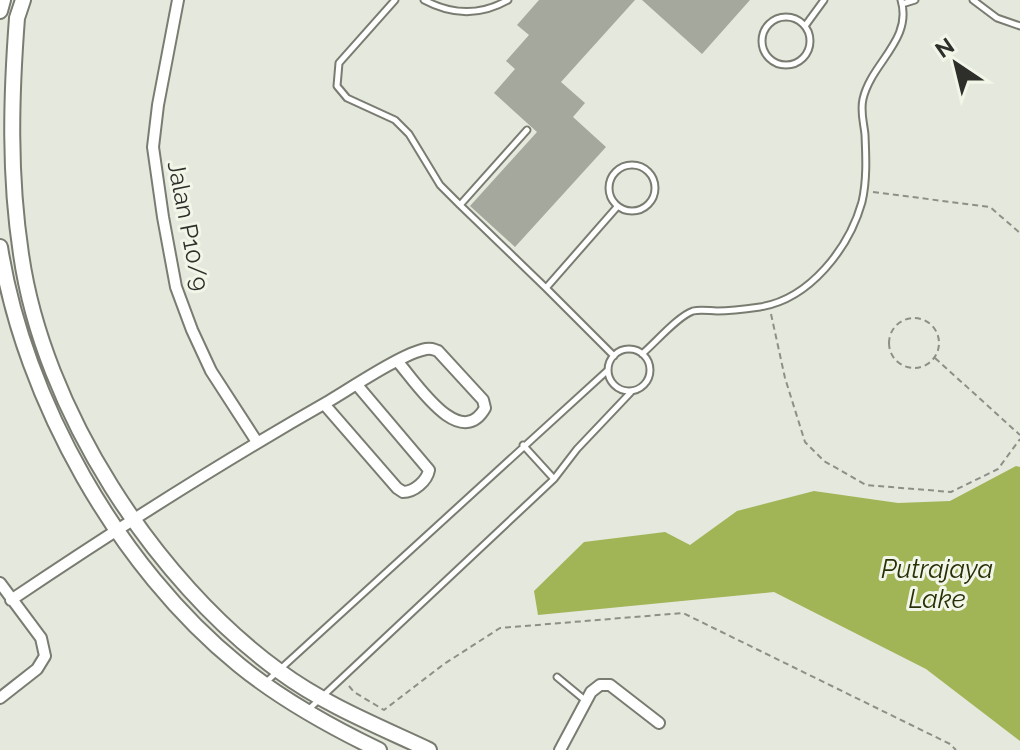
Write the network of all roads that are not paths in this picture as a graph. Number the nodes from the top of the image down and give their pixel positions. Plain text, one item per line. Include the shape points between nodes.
1 (3, 0) edge
2 (23, 0) edge
3 (178, 0) edge
4 (395, 0) edge
5 (424, 0) edge
6 (508, 0) edge
7 (915, 0) edge
8 (973, 0) edge
9 (822, 1) edge
10 (902, 2) edge
11 (0, 13) edge
12 (17, 18) junction
13 (805, 26) junction
14 (1020, 26) edge
15 (527, 130) dead end
16 (460, 205) junction
17 (617, 207) junction
18 (0, 247) edge
19 (546, 288) junction
20 (642, 354) junction
21 (614, 356) junction
22 (398, 362) junction
23 (608, 370) junction
24 (357, 385) junction
25 (632, 391) junction
26 (324, 404) junction
27 (257, 442) junction
28 (523, 445) junction
29 (554, 479) junction
30 (133, 518) junction
31 (117, 528) junction
32 (0, 583) edge
33 (11, 600) junction
34 (278, 670) junction
35 (557, 677) dead end
36 (264, 683) junction
37 (0, 698) edge
38 (320, 699) junction
39 (586, 702) junction
40 (305, 712) junction
41 (659, 723) dead end
42 (379, 750) edge
43 (429, 750) edge
44 (560, 750) edge

1 - 11 street
2 - 12 street
3 - 27 street, Jalan P10/9 via 153,147 161,206 176,287 192,330 211,371
4 - 16 lane via 339,63 337,86 347,98 395,120
5 - 6 lane via 461,12 487,10
7 - 10 lane
8 - 14 lane via 997,18
9 - 13 lane
10 - 20 lane via 897,41 866,88 861,108 867,182 850,233 836,256 817,277 769,304 686,314
11 - 12 street
12 - 30 street via 11,144 21,257 57,381 82,435
13 - 13 lane via 810,41 803,57 784,64 769,57 762,40 771,22 790,17
15 - 16 lane
16 - 19 lane
17 - 17 lane via 609,195 612,176 628,165 647,170 655,184 651,202 635,211
17 - 19 lane
18 - 31 street via 19,328 47,402 65,444
19 - 21 lane
20 - 21 lane via 629,350
20 - 25 lane via 649,376
21 - 23 lane
22 - 22 street via 424,349 438,351 485,408 470,422 444,416
22 - 24 street
23 - 25 lane via 616,387
23 - 28 lane
24 - 26 street
24 - 26 street via 429,470 428,478 410,492 397,488
25 - 29 lane
26 - 27 street
27 - 30 street
28 - 29 lane
28 - 34 lane
29 - 38 lane
30 - 31 street
30 - 34 street via 191,595
31 - 33 street
31 - 36 street via 178,607
32 - 33 street
33 - 37 street via 41,638 45,656 37,669
34 - 36 lane
34 - 38 street
35 - 39 lane
36 - 40 street
38 - 40 lane
38 - 43 street
39 - 41 street via 600,685 610,685
39 - 44 street
40 - 42 street

